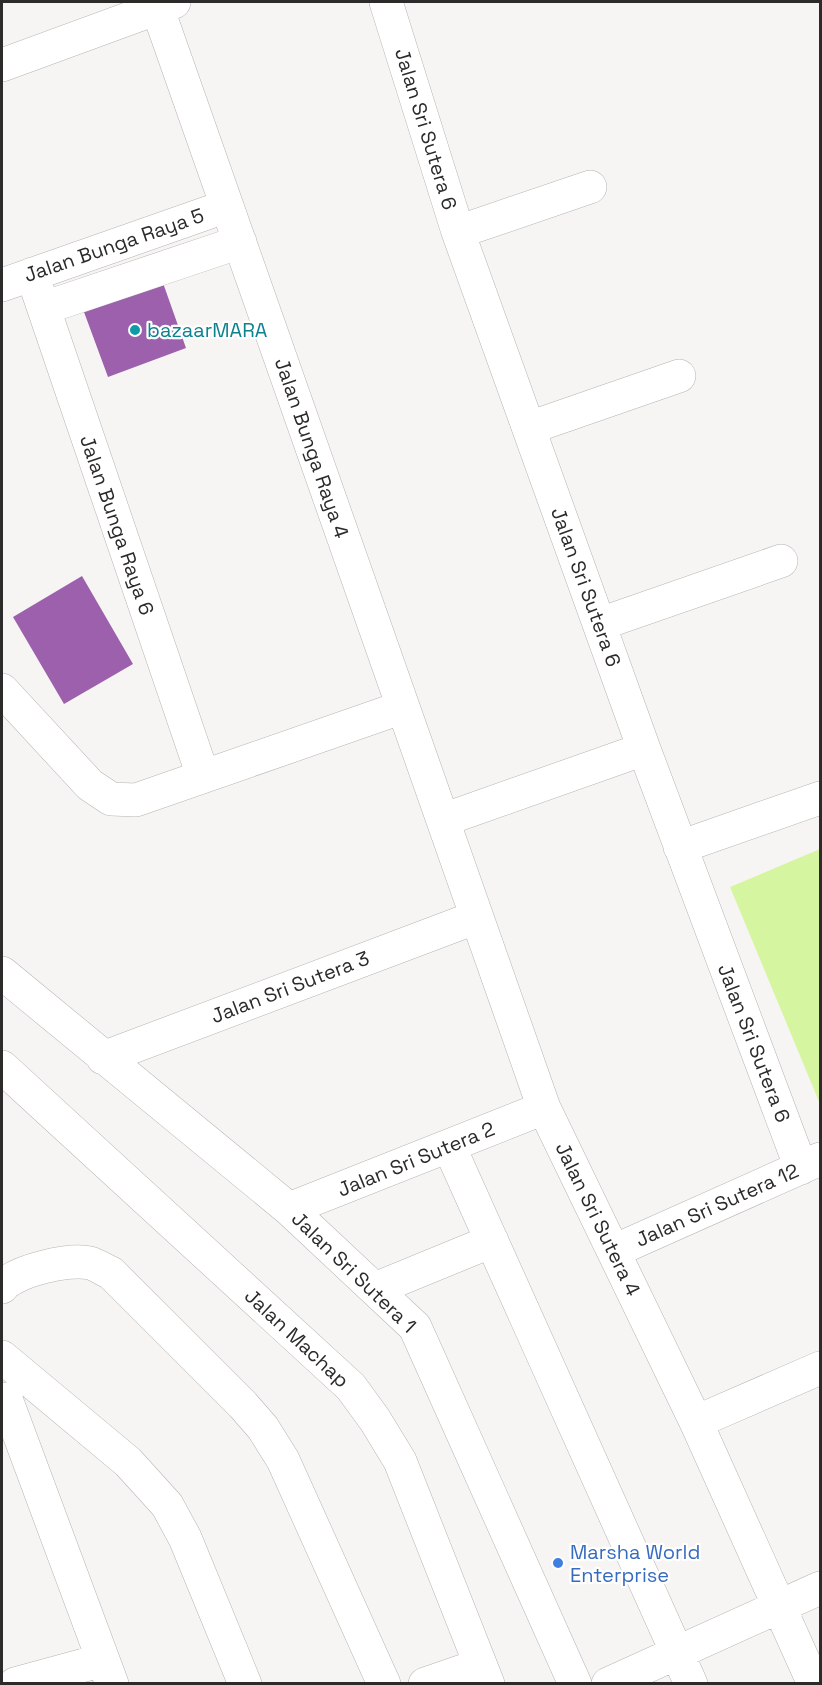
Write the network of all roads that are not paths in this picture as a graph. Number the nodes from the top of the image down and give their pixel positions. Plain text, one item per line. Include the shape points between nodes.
1 (386, 2) edge
2 (166, 4) edge
3 (2, 65) edge
4 (590, 187) dead end
5 (227, 206) junction
6 (458, 232) junction
7 (240, 242) junction
8 (32, 274) junction
9 (2, 285) edge
10 (44, 308) junction
11 (679, 376) dead end
12 (529, 428) junction
13 (781, 561) dead end
14 (600, 624) junction
15 (2, 690) edge
16 (403, 707) junction
17 (644, 749) junction
18 (203, 776) junction
19 (820, 798) edge
20 (443, 820) junction
21 (680, 847) junction
22 (477, 916) junction
23 (11, 982) edge
24 (103, 1058) junction
25 (2, 1067) edge
26 (544, 1108) junction
27 (449, 1146) junction
28 (811, 1163) edge
29 (289, 1209) junction
30 (492, 1241) junction
31 (614, 1251) junction
32 (2, 1287) edge
33 (375, 1289) junction
34 (2, 1357) edge
35 (820, 1368) edge
36 (3, 1394) edge
37 (696, 1422) junction
38 (820, 1588) edge
39 (779, 1607) junction
40 (677, 1652) junction
41 (108, 1672) edge
42 (484, 1674) edge
43 (15, 1683) edge
44 (245, 1683) edge
45 (384, 1683) edge
46 (425, 1683) edge
47 (575, 1683) edge
48 (608, 1683) edge
49 (691, 1683) edge
50 (814, 1683) edge

1 - 6 street, Jalan Sri Sutera 6
2 - 3 street
2 - 5 street, Jalan Bunga Raya 4
4 - 6 street
5 - 7 street, Jalan Bunga Raya 4
5 - 8 street, Jalan Bunga Raya 5
6 - 12 street, Jalan Sri Sutera 6
7 - 10 street
7 - 16 street, Jalan Bunga Raya 4
8 - 9 street, Jalan Bunga Raya 5
8 - 10 street, Jalan Bunga Raya 6
10 - 18 street, Jalan Bunga Raya 6
11 - 12 street
12 - 14 street, Jalan Sri Sutera 6
13 - 14 street
14 - 17 street, Jalan Sri Sutera 6
15 - 18 street via 90,785 111,799 136,800
16 - 18 street
16 - 20 street, Jalan Bunga Raya 4
17 - 20 street
17 - 21 street, Jalan Sri Sutera 6
19 - 21 street
20 - 22 street, Jalan Sri Sutera 4
21 - 28 street, Jalan Sri Sutera 6
22 - 24 street, Jalan Sri Sutera 3
22 - 26 street, Jalan Sri Sutera 4
23 - 24 street, Jalan Sri Sutera 1
24 - 29 street, Jalan Sri Sutera 1
25 - 42 street, Jalan Machap via 351,1387 400,1461
26 - 27 street, Jalan Sri Sutera 2
26 - 31 street, Jalan Sri Sutera 4
27 - 29 street, Jalan Sri Sutera 2
27 - 30 street
28 - 31 street, Jalan Sri Sutera 12
29 - 33 street, Jalan Sri Sutera 1
30 - 33 street
30 - 40 street
31 - 37 street, Jalan Sri Sutera 4
32 - 45 street via 26,1272 68,1262 90,1263 111,1273 243,1405 283,1460
33 - 47 street, Jalan Sri Sutera 1 via 415,1327
34 - 44 street via 128,1462 167,1505
35 - 37 street
36 - 41 street
37 - 39 street, Jalan Sri Sutera 4
38 - 39 street
39 - 40 street
39 - 50 street, Jalan Sri Sutera 4
40 - 48 street
40 - 49 street
41 - 43 street
42 - 46 street

